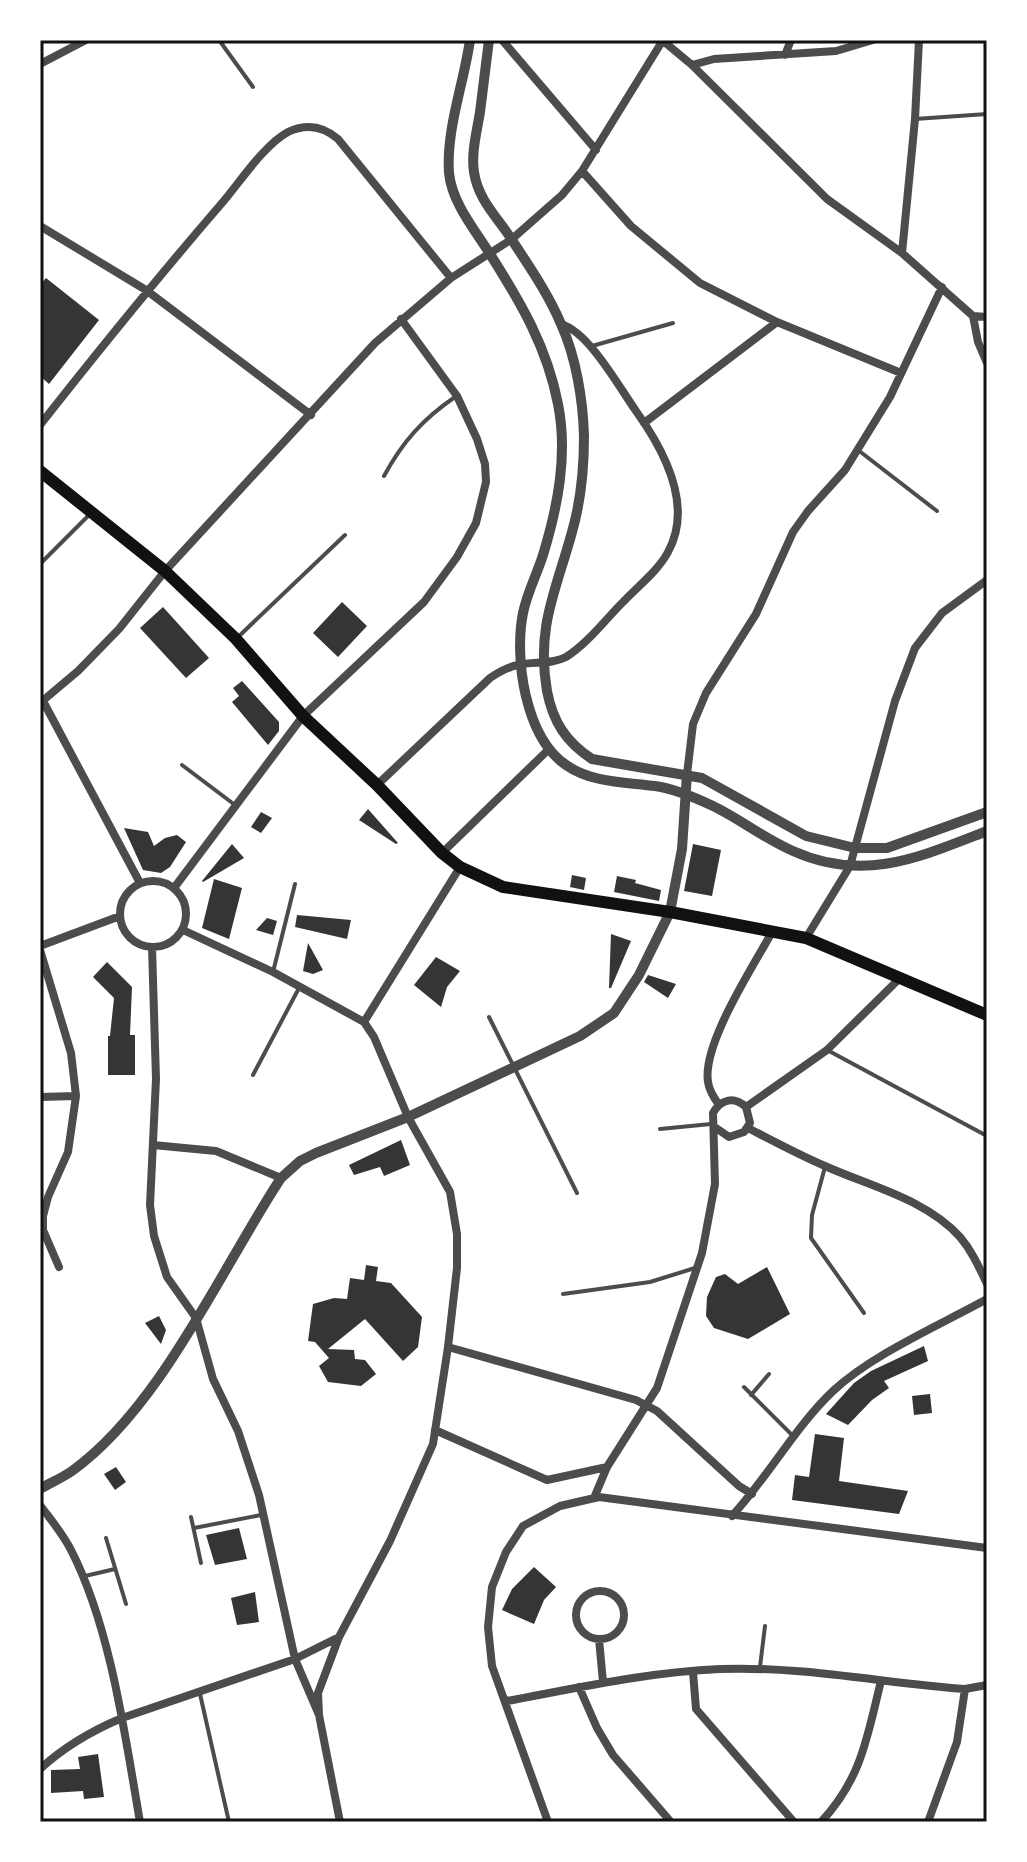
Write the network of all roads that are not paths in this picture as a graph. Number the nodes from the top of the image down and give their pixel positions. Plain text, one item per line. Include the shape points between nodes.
1 (86, 40) edge
2 (219, 40) edge
3 (470, 40) edge
4 (489, 40) edge
5 (502, 40) edge
6 (663, 40) edge
7 (791, 40) edge
8 (873, 40) edge
9 (919, 40) edge
10 (785, 55) junction
11 (40, 64) edge
12 (692, 65) junction
13 (253, 87) dead end
14 (987, 114) edge
15 (915, 119) junction
16 (596, 150) junction
17 (582, 171) junction
18 (40, 226) edge
19 (512, 239) junction
20 (902, 253) junction
21 (490, 254) junction
22 (451, 278) junction
23 (942, 287) junction
24 (146, 290) junction
25 (973, 316) junction
26 (987, 317) edge
27 (401, 319) junction
28 (777, 322) junction
29 (673, 323) dead end
30 (561, 324) junction
31 (590, 346) junction
32 (987, 363) edge
33 (901, 373) junction
34 (457, 396) junction
35 (311, 415) junction
36 (644, 423) junction
37 (40, 425) edge
38 (858, 450) junction
39 (40, 471) edge
40 (384, 476) dead end
41 (937, 511) dead end
42 (92, 512) junction
43 (345, 535) dead end
44 (40, 564) edge
45 (165, 571) junction
46 (987, 580) edge
47 (236, 639) junction
48 (542, 663) junction
49 (520, 664) junction
50 (41, 702) edge
51 (303, 716) junction
52 (549, 749) junction
53 (182, 765) dead end
54 (687, 774) junction
55 (377, 785) junction
56 (686, 794) junction
57 (235, 805) junction
58 (987, 812) edge
59 (987, 831) edge
60 (855, 848) junction
61 (442, 853) junction
62 (850, 866) junction
63 (460, 867) junction
64 (140, 883) junction
65 (295, 884) dead end
66 (174, 888) junction
67 (670, 912) junction
68 (120, 916) junction
69 (183, 930) junction
70 (772, 932) junction
71 (806, 938) junction
72 (152, 947) junction
73 (40, 948) edge
74 (273, 972) junction
75 (899, 979) junction
76 (300, 986) junction
77 (987, 1015) edge
78 (489, 1017) dead end
79 (364, 1022) junction
80 (827, 1050) junction
81 (513, 1067) junction
82 (253, 1075) dead end
83 (76, 1096) junction
84 (40, 1097) edge
85 (719, 1105) junction
86 (746, 1107) junction
87 (408, 1117) junction
88 (714, 1126) junction
89 (748, 1128) junction
90 (660, 1129) dead end
91 (987, 1136) edge
92 (153, 1145) junction
93 (825, 1167) junction
94 (281, 1178) junction
95 (577, 1193) dead end
96 (59, 1267) dead end
97 (697, 1268) junction
98 (987, 1284) edge
99 (563, 1294) dead end
100 (987, 1299) edge
101 (864, 1313) dead end
102 (196, 1318) junction
103 (448, 1347) junction
104 (769, 1374) dead end
105 (744, 1387) dead end
106 (751, 1395) junction
107 (648, 1406) junction
108 (435, 1430) junction
109 (795, 1438) junction
110 (607, 1467) junction
111 (40, 1489) edge
112 (752, 1494) junction
113 (594, 1498) junction
114 (40, 1505) edge
115 (263, 1515) junction
116 (732, 1516) junction
117 (191, 1517) dead end
118 (194, 1528) junction
119 (106, 1538) dead end
120 (987, 1548) edge
121 (201, 1563) dead end
122 (116, 1569) junction
123 (83, 1577) junction
124 (126, 1604) dead end
125 (765, 1626) dead end
126 (339, 1637) junction
127 (599, 1639) junction
128 (295, 1659) junction
129 (760, 1670) junction
130 (693, 1672) junction
131 (881, 1681) junction
132 (603, 1682) junction
133 (987, 1685) edge
134 (579, 1687) junction
135 (965, 1689) junction
136 (199, 1691) junction
137 (507, 1701) junction
138 (319, 1715) junction
139 (122, 1718) junction
140 (40, 1769) edge
141 (140, 1822) edge
142 (229, 1822) edge
143 (340, 1822) edge
144 (548, 1822) edge
145 (671, 1822) edge
146 (794, 1822) edge
147 (821, 1822) edge
148 (928, 1822) edge

1 - 11 street
2 - 13 lane
3 - 21 street via 449,175 459,205
4 - 19 street via 474,171 483,199
5 - 16 street
6 - 12 street
6 - 16 street
7 - 10 street
8 - 10 street via 836,51
9 - 15 street
10 - 12 street
12 - 20 street via 827,199
14 - 15 lane
15 - 20 street
16 - 17 street
17 - 19 street
17 - 28 street via 631,226 700,283
18 - 24 street
19 - 21 street
19 - 30 street
20 - 23 street
21 - 22 street
21 - 49 street via 539,337 552,373 563,458 543,555 523,613
22 - 24 street via 338,139 312,126 279,138
22 - 27 street
23 - 25 street
23 - 33 street
24 - 35 street
24 - 37 street
25 - 26 street
25 - 32 street
27 - 34 street
27 - 35 street
28 - 33 street
28 - 36 street
29 - 31 lane
30 - 31 street
30 - 48 street via 578,387 584,460 573,531 543,633
31 - 36 street
33 - 38 street
34 - 40 lane via 415,429
34 - 51 street via 485,464 476,523 424,602
35 - 45 street
36 - 48 street via 674,483 679,517 674,540 662,561 584,642 566,657
38 - 41 lane
38 - 54 street via 793,532 756,614 706,693 693,724
39 - 42 main road
42 - 44 lane
42 - 45 main road
43 - 47 lane
45 - 47 main road
45 - 50 street via 110,638
46 - 60 street via 942,613 915,648
47 - 51 main road
48 - 49 street
48 - 54 street via 556,723 579,751 619,765
49 - 52 street via 537,731
49 - 55 street via 490,678
50 - 64 street
51 - 55 main road
51 - 57 street
52 - 56 street via 585,774
52 - 61 street
53 - 57 lane
54 - 56 street
54 - 60 street via 806,836
55 - 61 main road
56 - 62 street via 792,851
56 - 67 street
57 - 66 street
58 - 60 street via 887,848
59 - 62 street via 909,861
60 - 62 street
61 - 63 main road
62 - 71 street
63 - 67 main road via 503,887
63 - 79 street
64 - 66 street via 158,880
64 - 68 street via 122,900
65 - 74 lane
66 - 69 street via 185,903
67 - 70 main road
67 - 81 street via 614,1013 595,1028
68 - 72 street via 134,941
68 - 73 street
69 - 72 street via 170,943
69 - 74 street
70 - 71 main road
70 - 85 street via 711,1052 708,1081
71 - 75 main road
72 - 92 street
73 - 83 street via 71,1053
74 - 76 street
75 - 77 main road
75 - 80 street
76 - 79 street
76 - 82 lane
78 - 81 lane
79 - 87 street
80 - 86 street
80 - 91 lane
81 - 87 street
81 - 95 lane
83 - 84 street
83 - 96 street via 68,1152 43,1216 43,1230
85 - 86 street via 730,1100
85 - 88 street
86 - 89 street
87 - 94 street via 316,1153
87 - 103 street via 450,1192 457,1256
88 - 89 street via 734,1137
88 - 90 lane
88 - 97 street via 715,1184
89 - 93 street
92 - 94 street via 216,1151
92 - 102 street via 154,1236 167,1277
93 - 98 street via 935,1216 958,1235
93 - 101 lane via 811,1238
94 - 102 street
97 - 99 lane via 650,1282
97 - 107 street
100 - 109 street via 863,1366 831,1393
102 - 111 street via 132,1414 72,1471
102 - 115 street
103 - 107 street
103 - 108 street
104 - 106 lane
105 - 106 lane
106 - 109 lane
107 - 110 street
107 - 112 street
108 - 110 street via 547,1480
108 - 126 street via 410,1499
109 - 112 street
110 - 113 street
112 - 116 street
113 - 116 street
113 - 137 street via 560,1506 523,1526 506,1552 492,1587 489,1652
114 - 123 street via 71,1549
115 - 118 lane
115 - 128 street
116 - 120 street
117 - 118 lane
118 - 121 lane
119 - 122 lane
122 - 123 lane
122 - 124 lane
123 - 139 street
125 - 129 lane
126 - 128 street
126 - 138 street via 318,1693
127 - 127 street via 620,1629 625,1614 619,1600 605,1591 583,1598 576,1612 579,1627
127 - 132 street
128 - 136 street
128 - 138 street
129 - 130 street
129 - 131 street
130 - 132 street
130 - 146 street via 696,1709
131 - 135 street
131 - 147 street via 851,1786
132 - 134 street
133 - 135 street
134 - 137 street
134 - 145 street via 613,1755
135 - 148 street via 957,1742
136 - 139 street
136 - 142 lane
137 - 144 street
138 - 143 street
139 - 140 street via 73,1741
139 - 141 street

